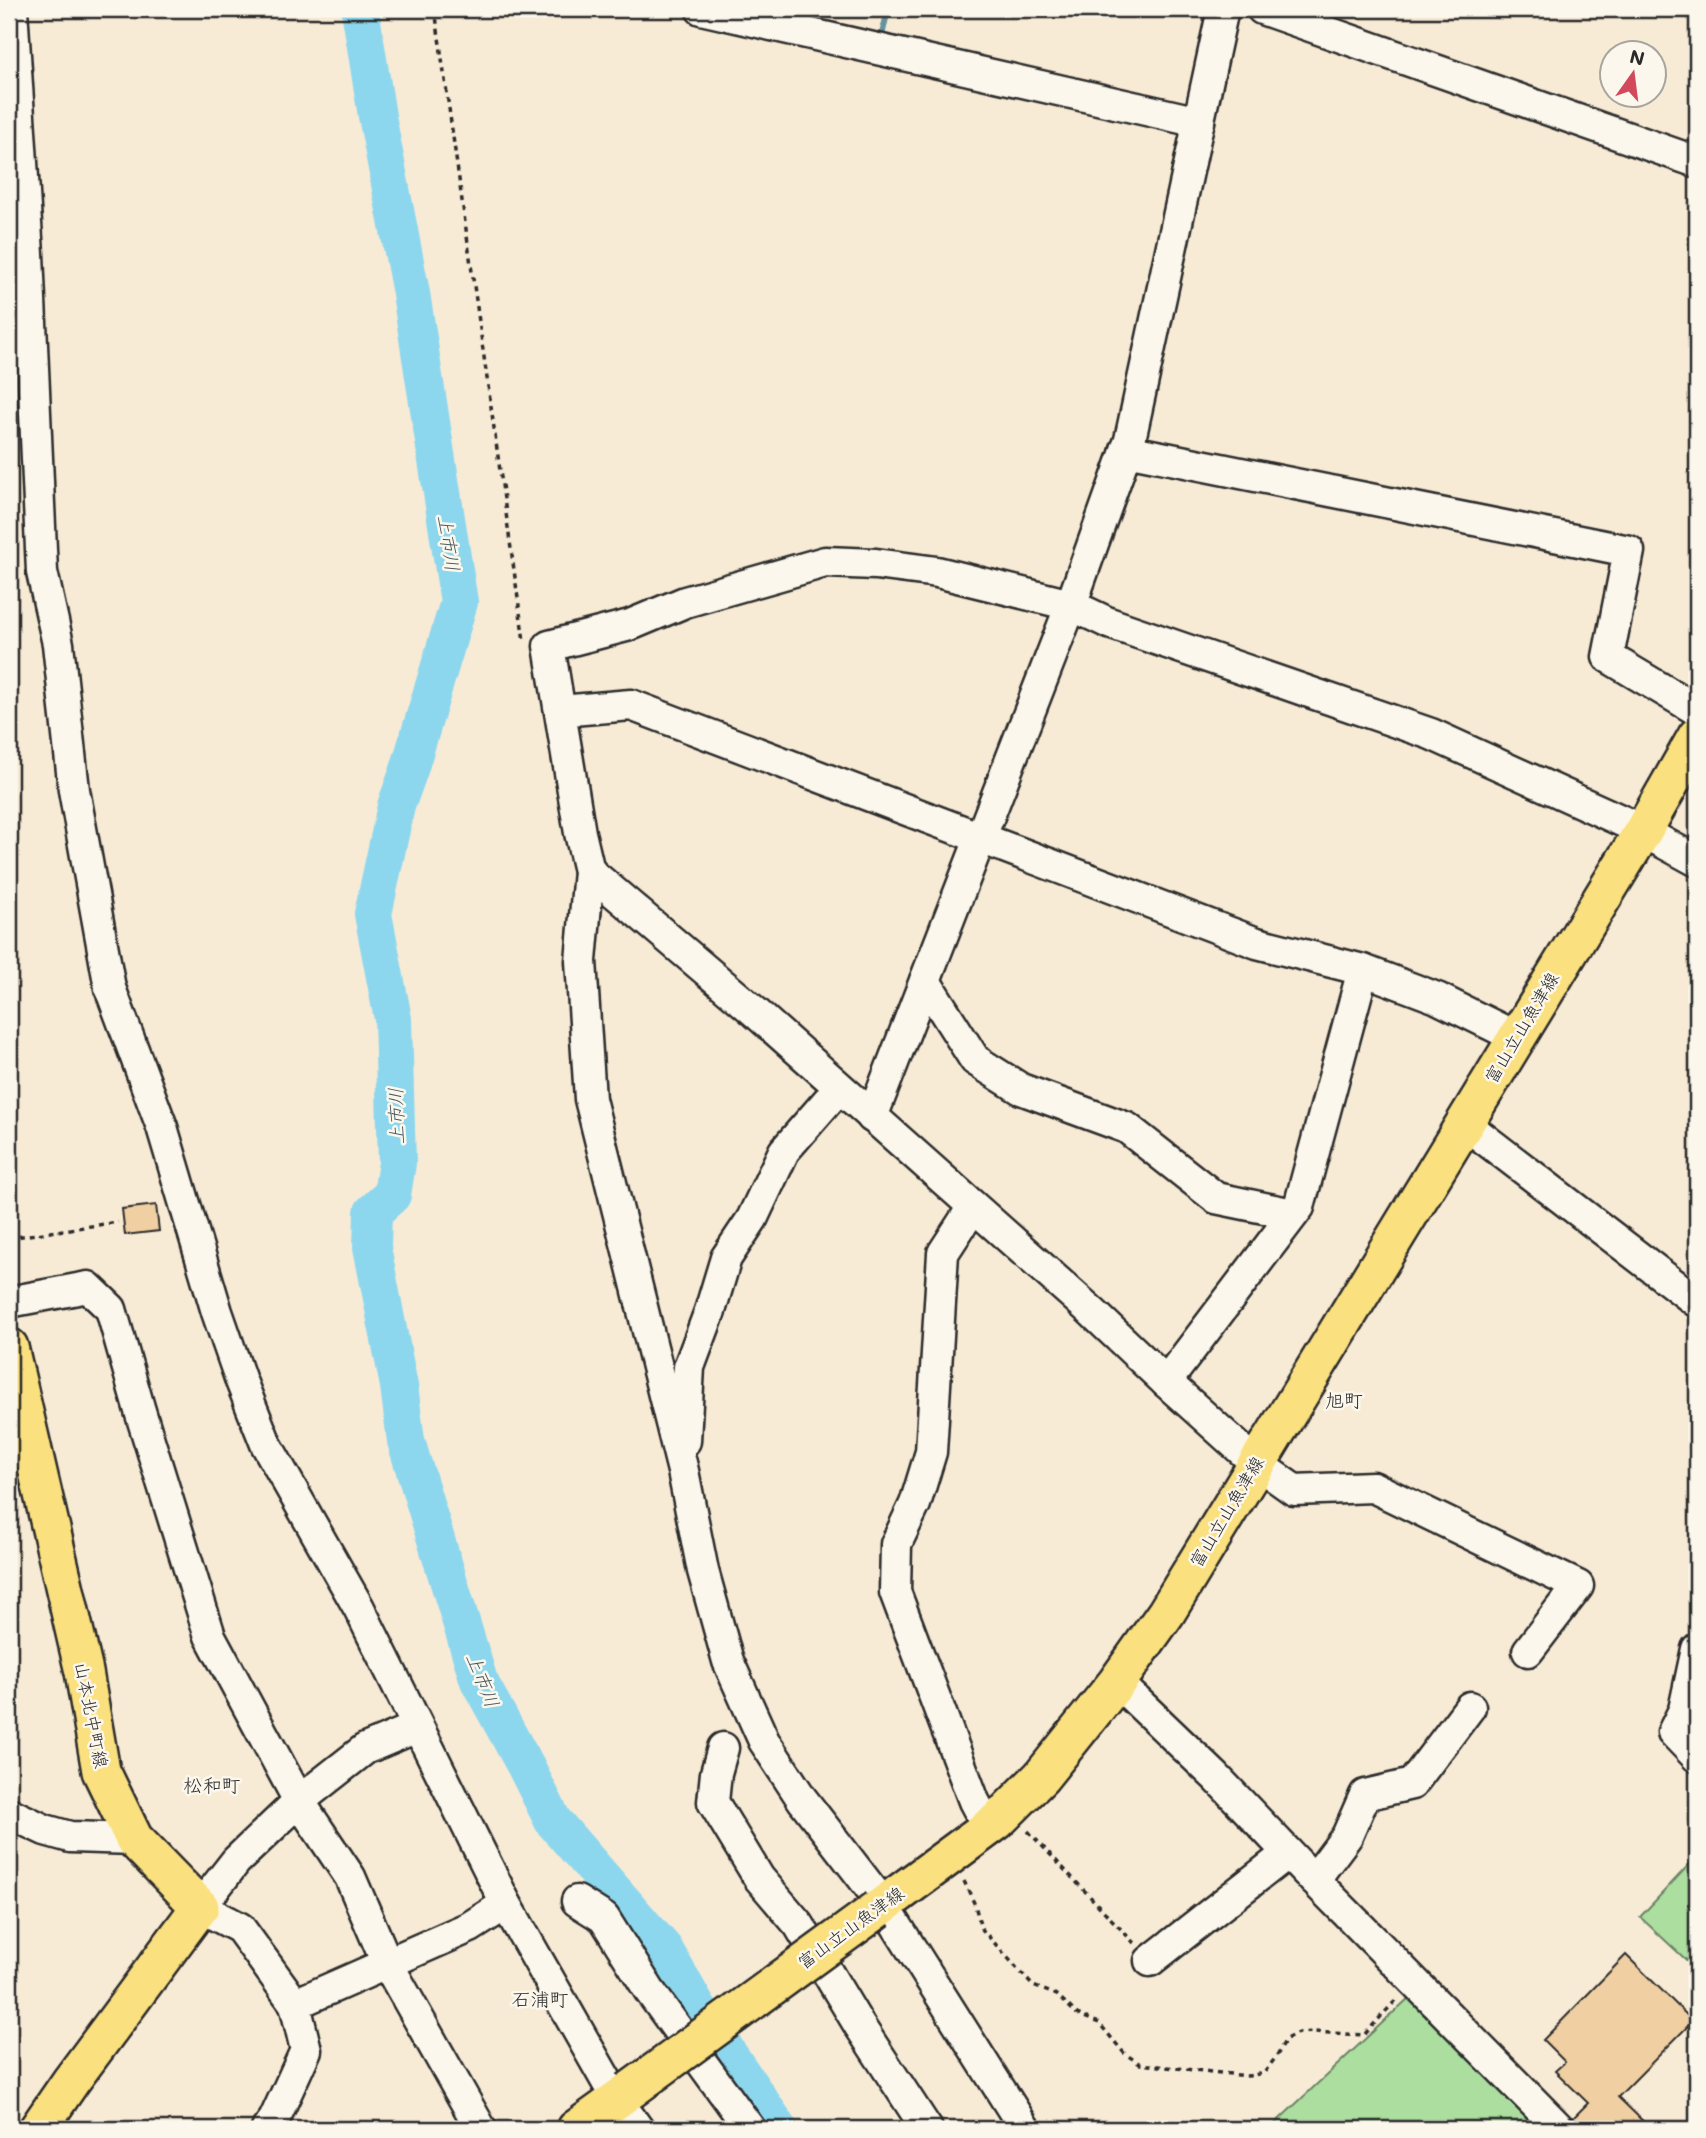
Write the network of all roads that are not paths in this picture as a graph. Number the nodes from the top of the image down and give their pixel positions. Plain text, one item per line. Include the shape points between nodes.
1 (12, 9) edge
2 (701, 9) edge
3 (1223, 9) edge
4 (1262, 9) edge
5 (1199, 122) junction
6 (1697, 162) edge
7 (1126, 450) junction
8 (1071, 605) junction
9 (1697, 710) edge
10 (560, 711) junction
11 (1697, 736) edge
12 (1643, 831) junction
13 (981, 838) junction
14 (1697, 861) edge
15 (589, 872) junction
16 (1363, 970) junction
17 (925, 981) junction
18 (1516, 1037) junction
19 (839, 1088) junction
20 (872, 1117) junction
21 (1465, 1124) junction
22 (973, 1207) junction
23 (1293, 1214) junction
24 (9, 1302) edge
25 (1697, 1302) edge
26 (9, 1347) edge
27 (1166, 1382) junction
28 (1256, 1463) junction
29 (683, 1471) junction
30 (1697, 1649) edge
31 (1528, 1651) dead end
32 (1117, 1682) junction
33 (1470, 1707) dead end
34 (417, 1727) junction
35 (723, 1748) dead end
36 (1697, 1757) edge
37 (299, 1801) junction
38 (9, 1813) edge
39 (998, 1818) junction
40 (134, 1839) junction
41 (1288, 1853) junction
42 (1314, 1880) junction
43 (577, 1901) dead end
44 (506, 1904) junction
45 (881, 1907) junction
46 (200, 1908) junction
47 (1150, 1961) road end
48 (387, 1964) junction
49 (295, 2004) junction
50 (628, 2107) edge
51 (38, 2129) edge
52 (267, 2129) edge
53 (481, 2129) edge
54 (576, 2129) edge
55 (750, 2129) edge
56 (927, 2129) edge
57 (1025, 2129) edge
58 (1560, 2129) edge

1 - 34 street via 42,572 58,644 74,790 110,988 162,1127 217,1312 266,1444 359,1608
2 - 5 street
3 - 5 street
4 - 6 street
5 - 7 street
7 - 8 street
7 - 9 street via 1629,551 1608,657
8 - 10 street via 937,572 825,562 550,646
8 - 12 street via 1109,623 1431,734
8 - 13 street
10 - 13 street via 631,705
10 - 15 street
11 - 12 main road, 富山立山魚津線
12 - 14 street
12 - 18 main road, 富山立山魚津線
13 - 16 street via 1257,943
13 - 17 street
15 - 19 street
15 - 29 street via 581,961 590,1098
16 - 18 street via 1437,998
16 - 23 street via 1299,1207
17 - 20 street
17 - 23 street via 975,1060 1021,1089 1127,1128 1216,1198
18 - 21 main road, 富山立山魚津線
19 - 20 street
19 - 29 street via 784,1151 752,1219 726,1258 689,1367
20 - 22 street
21 - 25 street
21 - 28 main road, 富山立山魚津線
22 - 27 street
22 - 39 street via 943,1253 932,1452 896,1544 895,1592 974,1801
23 - 27 street
24 - 37 street via 88,1287 111,1309 210,1636
26 - 40 main road, 山本北中町線 via 101,1771
27 - 28 street
28 - 31 street via 1294,1490 1373,1487 1578,1586
28 - 32 main road, 富山立山魚津線 via 1166,1613
29 - 45 street via 703,1571 729,1661 764,1741
30 - 36 street via 1684,1710 1673,1732
32 - 39 main road, 富山立山魚津線 via 1041,1777
32 - 41 street
33 - 42 street via 1412,1784 1365,1795 1347,1836
34 - 37 street via 365,1749
34 - 44 street
35 - 56 street via 713,1802 760,1878 799,1926
37 - 46 street via 236,1861
37 - 48 street via 351,1877
38 - 40 street via 70,1837
39 - 45 main road, 富山立山魚津線
40 - 46 main road, 山本北中町線
41 - 42 street
41 - 47 street
42 - 58 street
43 - 55 street via 604,1918 649,1990
44 - 48 street via 470,1927
44 - 50 street
45 - 50 main road, 富山立山魚津線, bridge
45 - 57 street
46 - 49 street via 240,1928
46 - 51 main road
48 - 49 street
48 - 53 street
49 - 52 street via 306,2050
50 - 54 main road, 富山立山魚津線

